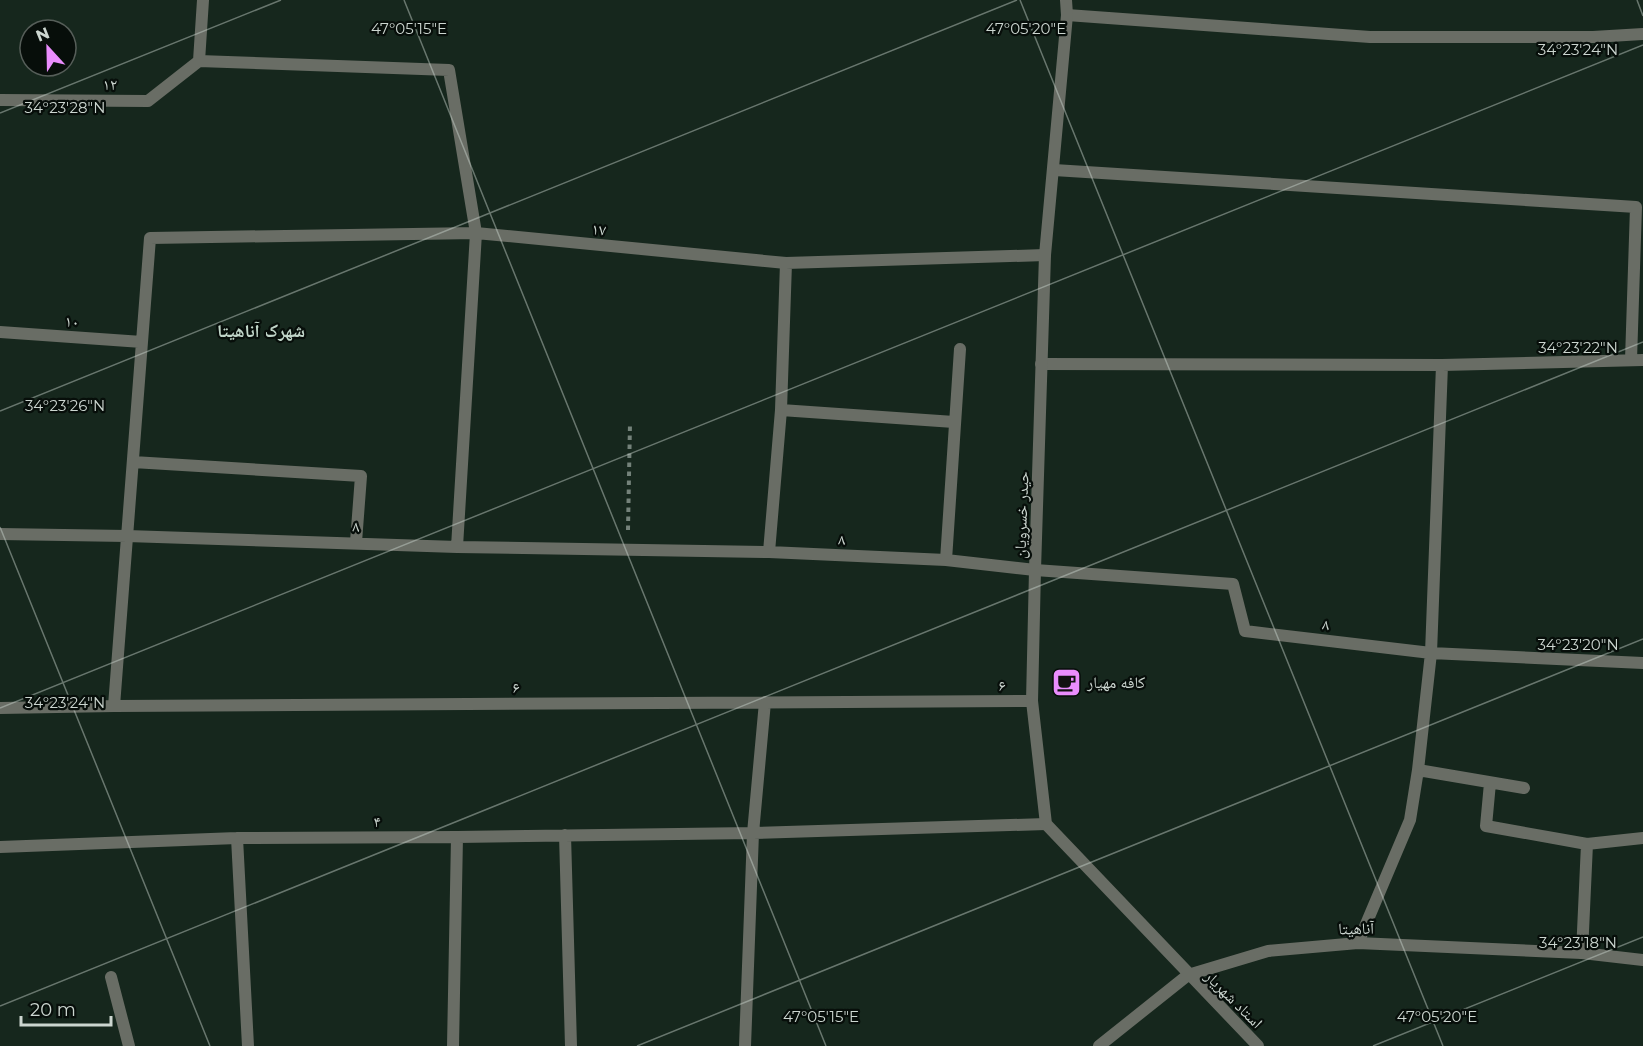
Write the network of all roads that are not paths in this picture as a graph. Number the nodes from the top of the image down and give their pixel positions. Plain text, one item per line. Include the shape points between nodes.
1 (203, 0) edge
2 (1066, 0) edge
3 (1067, 15) junction
4 (1643, 34) edge
5 (199, 61) junction
6 (0, 100) edge
7 (1054, 170) junction
8 (476, 233) junction
9 (1045, 255) junction
10 (786, 263) junction
11 (0, 332) edge
12 (142, 342) junction
13 (960, 350) dead end
14 (1637, 360) edge
15 (1041, 364) junction
16 (1442, 365) junction
17 (781, 410) junction
18 (954, 422) junction
19 (133, 462) junction
20 (0, 534) edge
21 (127, 536) junction
22 (357, 542) junction
23 (457, 547) junction
24 (769, 552) junction
25 (946, 560) junction
26 (1035, 570) junction
27 (1431, 653) junction
28 (1643, 663) edge
29 (1032, 701) junction
30 (765, 702) junction
31 (114, 706) junction
32 (0, 708) edge
33 (1418, 770) junction
34 (1491, 783) junction
35 (1524, 788) dead end
36 (1046, 825) junction
37 (753, 833) junction
38 (565, 835) junction
39 (457, 837) junction
40 (237, 838) junction
41 (1643, 838) edge
42 (1587, 844) junction
43 (0, 847) edge
44 (1358, 943) junction
45 (1582, 954) junction
46 (1643, 960) edge
47 (1188, 975) junction
48 (111, 977) dead end
49 (129, 1046) edge
50 (248, 1046) edge
51 (453, 1046) edge
52 (571, 1046) edge
53 (745, 1046) edge
54 (1099, 1046) edge
55 (1258, 1046) edge

1 - 5 street
2 - 3 street, حیدر خسرویان
3 - 4 street via 1370,37
3 - 7 street, حیدر خسرویان
5 - 6 street, ۱۲ via 148,101
5 - 8 street via 449,70
7 - 9 street, حیدر خسرویان
7 - 14 street via 1636,207
8 - 10 street, ۱۷
8 - 12 street, ۱۷ via 150,238
8 - 23 street
9 - 10 street, ۱۷
9 - 15 street, حیدر خسرویان
10 - 17 street
11 - 12 street, ۱۰
12 - 19 street
13 - 18 street
14 - 16 street
15 - 16 street
15 - 26 street, حیدر خسرویان
16 - 27 street
17 - 18 street
17 - 24 street
18 - 25 street
19 - 21 street
19 - 22 street via 362,476
20 - 21 street, ۸
21 - 22 street, ۸
21 - 31 street
22 - 23 street, ۸
23 - 24 street, ۸
24 - 25 street, ۸
25 - 26 street, ۸
26 - 27 street, ۸ via 1233,584 1245,632
26 - 29 street, حیدر خسرویان
27 - 28 street, ۸
27 - 33 street
29 - 30 street, ۶
29 - 36 street, حیدر خسرویان
30 - 31 street, ۶
30 - 37 street
31 - 32 street, ۶
33 - 34 street
33 - 44 street via 1410,820
34 - 35 street
34 - 42 street via 1486,826
36 - 37 street, ۴
36 - 47 street
37 - 38 street, ۴
37 - 53 street
38 - 39 street, ۴
38 - 52 street
39 - 40 street, ۴
39 - 51 street
40 - 43 street, ۴
40 - 50 street
41 - 42 street
42 - 45 street
44 - 45 street, آناهیتا
44 - 47 street, آناهیتا via 1268,951
45 - 46 street, آناهیتا
47 - 54 street, آناهیتا
47 - 55 street, استاد شهریار
48 - 49 street

